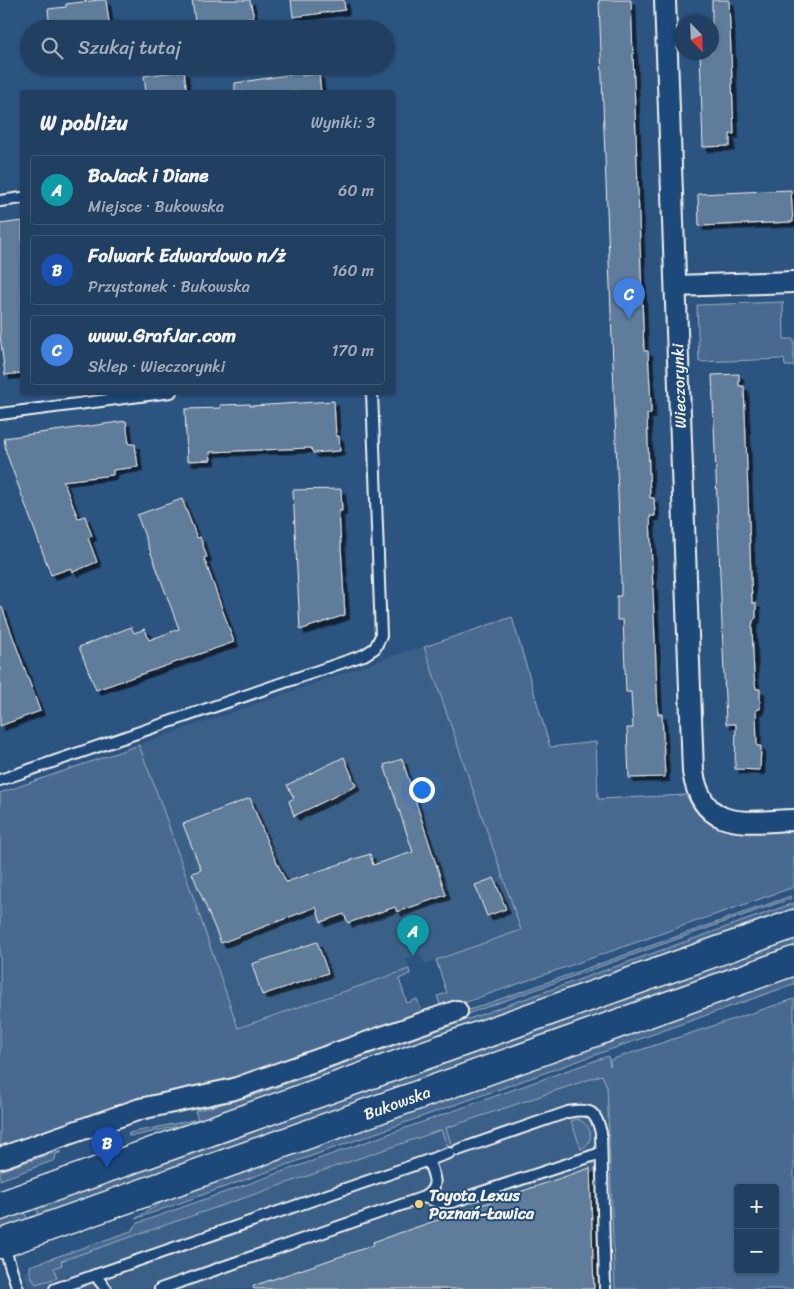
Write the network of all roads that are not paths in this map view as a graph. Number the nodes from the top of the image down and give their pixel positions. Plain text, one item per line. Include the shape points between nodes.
1 (665, 0) edge
2 (20, 198) edge
3 (0, 201) edge
4 (794, 282) edge
5 (676, 286) junction
6 (148, 395) edge
7 (372, 395) edge
8 (0, 414) edge
9 (0, 780) edge
10 (794, 820) edge
11 (794, 924) edge
12 (794, 961) edge
13 (457, 1011) dead end
14 (601, 1152) junction
15 (0, 1158) edge
16 (428, 1160) junction
17 (424, 1197) junction
18 (0, 1206) edge
19 (1, 1244) edge
20 (95, 1275) junction
21 (18, 1289) edge
22 (56, 1289) edge
23 (106, 1289) edge
24 (160, 1289) edge
25 (605, 1289) edge

1 - 5 street, Wieczorynki
2 - 3 lane
4 - 5 street
5 - 10 street, Wieczorynki via 693,772 698,792 706,805 724,820
6 - 8 lane
7 - 9 lane via 381,636 375,648 364,655
11 - 18 main road
12 - 19 main road, Bukowska
13 - 15 street via 234,1089 140,1109
14 - 16 lane via 599,1122 593,1113 584,1109
14 - 17 lane via 452,1202
14 - 25 lane
16 - 17 lane via 435,1177 432,1192
16 - 20 lane
17 - 24 lane
19 - 21 lane
20 - 22 lane
20 - 23 lane

